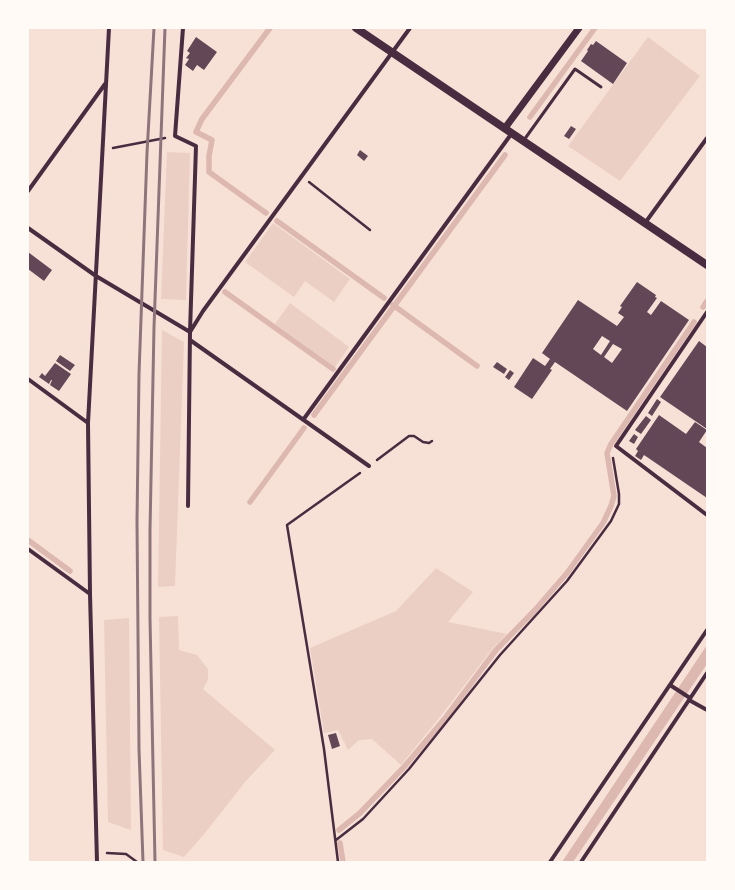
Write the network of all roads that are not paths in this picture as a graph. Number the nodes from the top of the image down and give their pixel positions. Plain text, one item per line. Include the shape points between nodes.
1 (109, 28) edge
2 (183, 28) edge
3 (356, 28) edge
4 (410, 28) edge
5 (579, 28) edge
6 (392, 52) junction
7 (105, 84) junction
8 (601, 87) dead end
9 (509, 130) junction
10 (707, 138) edge
11 (524, 140) junction
12 (28, 191) edge
13 (645, 223) junction
14 (28, 228) edge
15 (707, 265) edge
16 (96, 276) junction
17 (707, 312) edge
18 (190, 332) junction
19 (190, 340) junction
20 (28, 379) edge
21 (303, 420) junction
22 (88, 423) junction
23 (369, 466) road end
24 (188, 506) dead end
25 (707, 515) edge
26 (28, 549) edge
27 (90, 594) junction
28 (707, 630) edge
29 (707, 673) edge
30 (670, 685) junction
31 (688, 698) junction
32 (707, 710) edge
33 (97, 862) edge
34 (550, 862) edge
35 (581, 862) edge

1 - 7 street
2 - 18 street via 175,136 196,146
3 - 6 main road
4 - 6 street
5 - 9 street
6 - 9 main road
6 - 18 street
7 - 12 street
7 - 16 street
8 - 11 lane via 575,69
9 - 11 main road
9 - 21 street
10 - 13 street
11 - 13 main road
13 - 15 main road
14 - 16 street
16 - 18 street
16 - 22 street
17 - 25 street via 616,446
18 - 19 street
19 - 21 street
19 - 24 street
20 - 22 street
21 - 23 street
22 - 27 street
26 - 27 street
27 - 33 street
28 - 30 street
29 - 31 street
30 - 31 street
30 - 34 street
31 - 32 street
31 - 35 street

